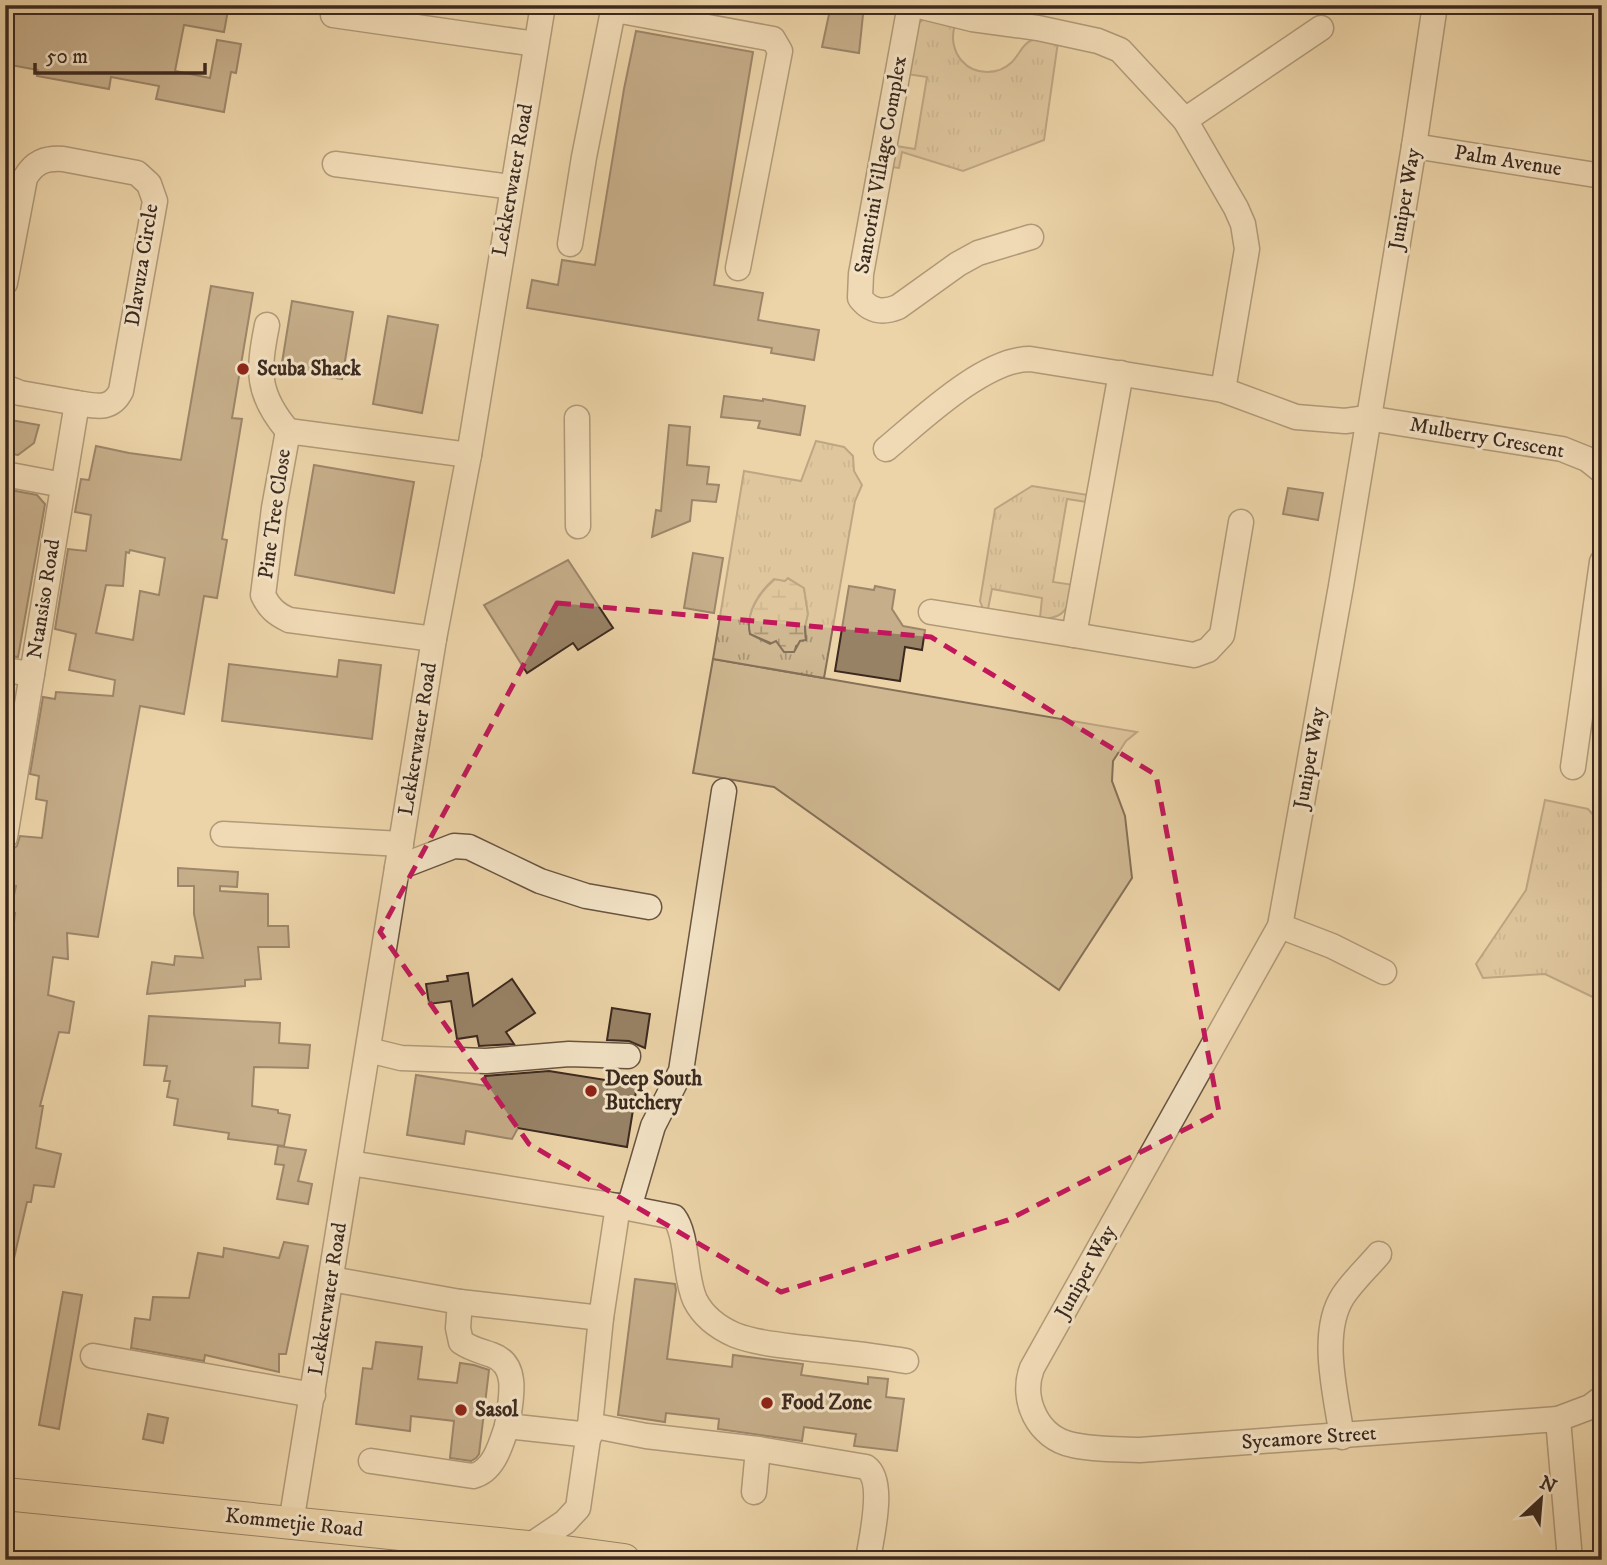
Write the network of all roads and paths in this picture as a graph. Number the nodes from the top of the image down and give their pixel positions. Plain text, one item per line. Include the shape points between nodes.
1 (543, 5) edge
2 (913, 5) edge
3 (1435, 5) edge
4 (333, 15) dead end
5 (1321, 27) dead end
6 (536, 44) junction
7 (1185, 120) junction
8 (1414, 146) junction
9 (335, 164) dead end
10 (1602, 176) edge
11 (512, 187) junction
12 (1031, 237) dead end
13 (570, 244) dead end
14 (738, 268) dead end
15 (5, 283) edge
16 (267, 325) dead end
17 (1121, 373) junction
18 (5, 387) edge
19 (1223, 390) junction
20 (76, 403) junction
21 (577, 418) dead end
22 (1367, 418) junction
23 (288, 431) junction
24 (886, 449) dead end
25 (469, 456) junction
26 (1602, 471) edge
27 (5, 474) edge
28 (63, 485) junction
29 (1241, 522) dead end
30 (578, 526) dead end
31 (1602, 562) edge
32 (931, 612) dead end
33 (1074, 635) junction
34 (434, 639) junction
35 (5, 670) edge
36 (32, 674) junction
37 (1573, 767) dead end
38 (723, 791) dead end
39 (223, 834) dead end
40 (5, 837) edge
41 (401, 844) junction
42 (397, 868) junction
43 (649, 907) dead end
44 (1280, 926) junction
45 (1384, 972) dead end
46 (368, 1050) junction
47 (628, 1056) dead end
48 (350, 1163) junction
49 (623, 1207) junction
50 (1380, 1254) dead end
51 (331, 1279) junction
52 (460, 1303) junction
53 (601, 1318) junction
54 (93, 1356) dead end
55 (906, 1361) dead end
56 (313, 1395) junction
57 (1602, 1398) edge
58 (1558, 1419) junction
59 (508, 1426) junction
60 (590, 1430) junction
61 (1342, 1437) junction
62 (1060, 1440) joint
63 (758, 1449) junction
64 (371, 1461) dead end
65 (754, 1492) dead end
66 (5, 1494) edge
67 (291, 1523) junction
68 (528, 1547) junction
69 (624, 1560) edge
70 (868, 1560) edge
71 (1570, 1560) edge

1 - 6 street, Lekkerwater Road
2 - 7 street, Santorini Village Complex via 1098,41 1120,50
2 - 12 street, Santorini Village Complex via 860,298 872,309 887,312 978,253
3 - 8 street, Juniper Way
4 - 6 street
5 - 7 street
6 - 11 street, Lekkerwater Road
7 - 19 street, Santorini Village Complex via 1236,208 1247,248
8 - 10 street, Palm Avenue
8 - 22 street, Juniper Way
9 - 11 street
11 - 25 street, Lekkerwater Road
13 - 14 street via 603,52 612,16 621,11 774,38 779,51
15 - 20 street, Dlavuza Circle via 25,177 36,164 62,159 129,171 149,184 155,201 117,397 99,407
16 - 23 street via 260,363 264,391
17 - 19 street
17 - 24 street via 1030,359 1006,362 961,389
17 - 33 street
18 - 20 street
19 - 22 street via 1296,417
20 - 28 street
21 - 30 street
22 - 26 street, Mulberry Crescent via 1562,449
22 - 44 street, Juniper Way
23 - 25 street, Pine Tree Close
23 - 34 street, Pine Tree Close via 263,595 267,603 289,620
25 - 34 street, Lekkerwater Road
27 - 28 street
28 - 36 street, Ntansiso Road
29 - 33 street via 1222,635 1208,650 1194,655
31 - 37 street
32 - 33 street
34 - 41 street, Lekkerwater Road
35 - 36 street
36 - 40 street, Ntansiso Road
38 - 49 street via 681,1071 653,1126
39 - 41 street
41 - 42 street, Lekkerwater Road
42 - 43 street via 454,846 469,847 552,885
42 - 46 street, Lekkerwater Road
44 - 45 street
44 - 62 street, Juniper Way via 1032,1368 1028,1384 1033,1414
46 - 47 street via 401,1058 501,1061 537,1055
46 - 48 street, Lekkerwater Road
48 - 49 street
48 - 51 street, Lekkerwater Road
49 - 53 street
49 - 55 street via 668,1214 676,1220 696,1302 710,1319 736,1335 775,1345
50 - 61 street via 1344,1294 1334,1317 1333,1370
51 - 52 street
51 - 56 street, Lekkerwater Road
52 - 53 street
52 - 59 street via 461,1342 498,1358 509,1369
53 - 60 street
54 - 56 street
56 - 67 street, Lekkerwater Road
57 - 58 street
58 - 61 street, Sycamore Street
58 - 71 street
59 - 60 street
59 - 64 street via 494,1457 478,1475
60 - 63 street
60 - 68 street via 578,1508
61 - 62 street, Sycamore Street via 1140,1450
63 - 65 street
63 - 70 street via 859,1464 871,1471 877,1489
66 - 67 main road, Kommetjie Road
67 - 68 main road, Kommetjie Road
68 - 69 main road, Kommetjie Road

